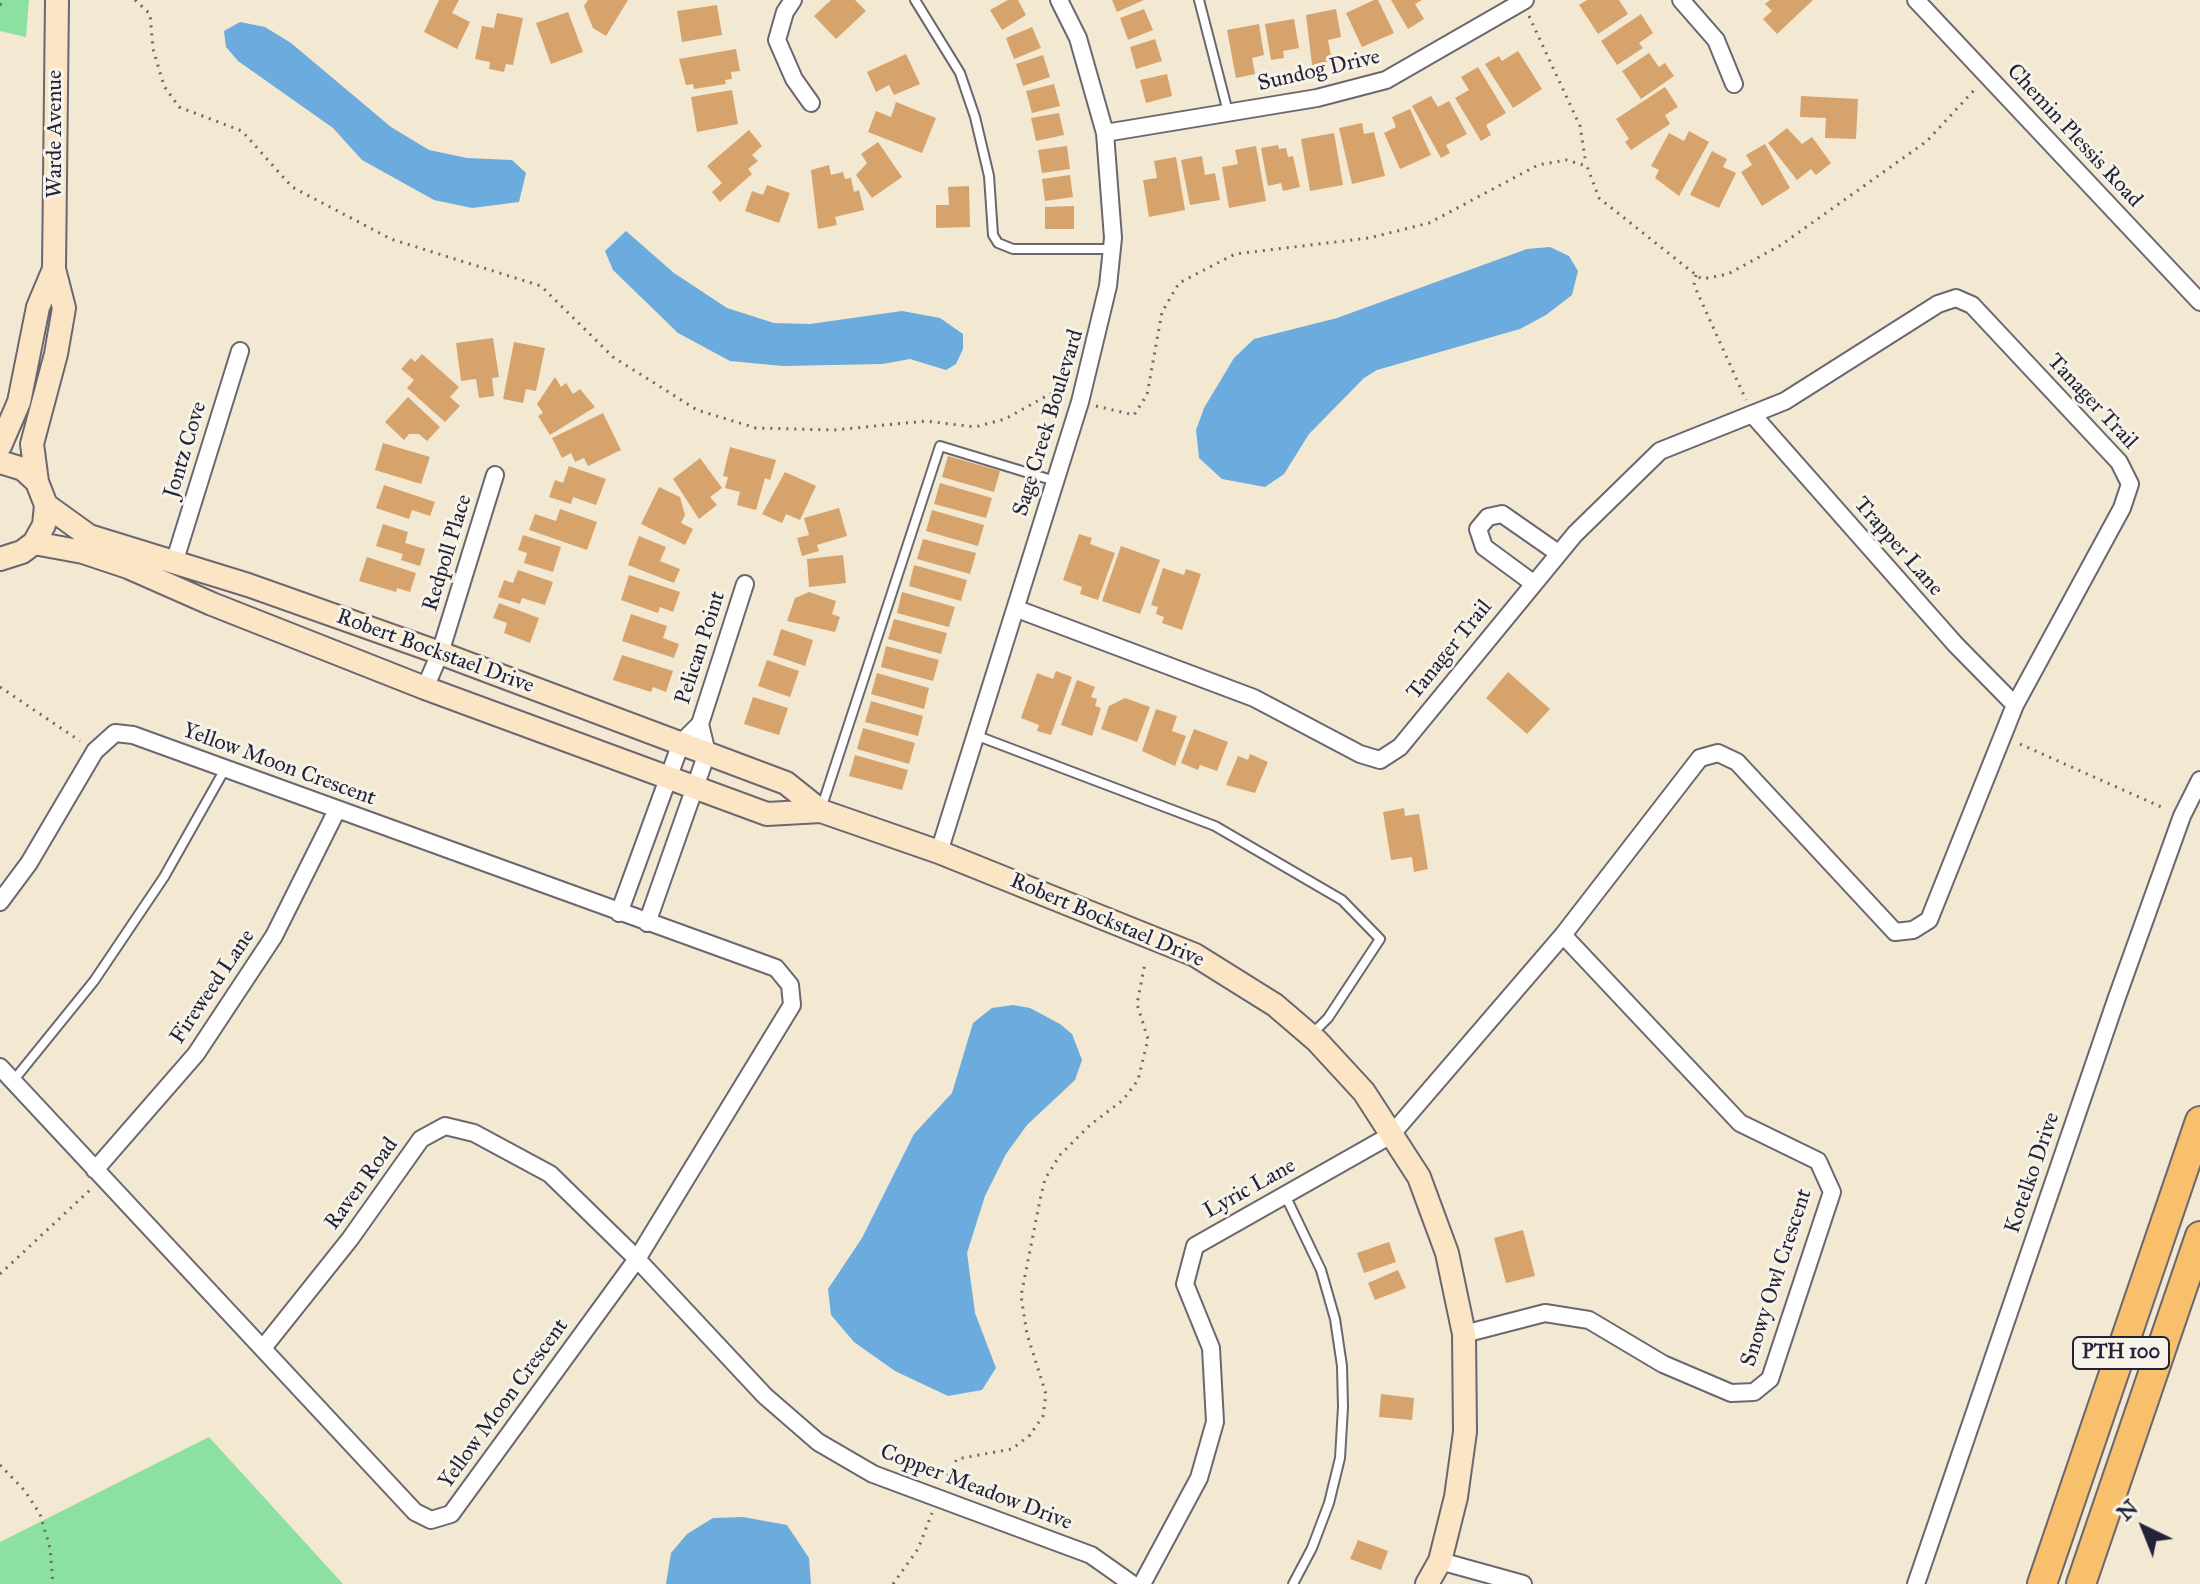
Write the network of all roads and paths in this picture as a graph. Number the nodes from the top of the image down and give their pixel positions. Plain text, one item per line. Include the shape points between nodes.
1 (6, 0) edge
2 (57, 0) edge
3 (135, 0) edge
4 (793, 0) edge
5 (915, 0) edge
6 (1059, 0) edge
7 (1199, 0) edge
8 (1681, 0) edge
9 (1916, 0) edge
10 (1524, 1) edge
11 (0, 5) edge
12 (1988, 76) junction
13 (1734, 84) dead end
14 (811, 103) dead end
15 (1228, 112) junction
16 (1105, 133) junction
17 (1587, 166) junction
18 (1113, 249) junction
19 (54, 269) junction
20 (1696, 275) junction
21 (2200, 302) edge
22 (240, 351) dead end
23 (1080, 402) junction
24 (1752, 414) junction
25 (0, 446) edge
26 (0, 462) edge
27 (495, 475) dead end
28 (1055, 481) junction
29 (37, 482) junction
30 (46, 505) junction
31 (34, 543) junction
32 (1558, 553) junction
33 (3, 561) edge
34 (174, 563) junction
35 (1533, 583) junction
36 (745, 584) dead end
37 (1017, 609) junction
38 (440, 653) junction
39 (0, 687) edge
40 (425, 688) junction
41 (2015, 705) junction
42 (700, 724) junction
43 (975, 735) junction
44 (2001, 736) junction
45 (681, 743) junction
46 (95, 751) junction
47 (707, 753) junction
48 (225, 769) junction
49 (669, 778) junction
50 (2200, 780) edge
51 (695, 787) junction
52 (2157, 805) dead end
53 (337, 810) junction
54 (821, 811) junction
55 (939, 852) junction
56 (0, 902) edge
57 (619, 913) junction
58 (647, 923) junction
59 (1563, 935) junction
60 (1145, 963) dead end
61 (1310, 1035) junction
62 (0, 1067) edge
63 (13, 1081) junction
64 (2200, 1121) edge
65 (1391, 1135) junction
66 (99, 1174) junction
67 (1285, 1195) junction
68 (2200, 1236) edge
69 (637, 1259) junction
70 (0, 1274) edge
71 (1464, 1334) junction
72 (263, 1348) junction
73 (0, 1465) edge
74 (938, 1497) junction
75 (1440, 1561) junction
76 (53, 1584) edge
77 (893, 1584) edge
78 (1132, 1584) edge
79 (1142, 1584) edge
80 (1293, 1584) edge
81 (1427, 1584) edge
82 (1523, 1584) edge
83 (1916, 1584) edge
84 (2042, 1584) edge
85 (2081, 1584) edge

1 - 11 path
2 - 19 street, Warde Avenue
3 - 23 path via 150,14 164,86 179,107 242,131 292,187 391,239 541,286 613,357 697,410 756,428 834,430 926,421 975,427 1005,419 1050,394
4 - 14 street via 777,40
5 - 18 lane via 960,73 989,176 998,243 1013,249
6 - 16 street, Sage Creek Boulevard via 1078,38
7 - 15 lane
8 - 13 street via 1716,40
9 - 12 street, Chemin Plessis Road
10 - 15 street, Sundog Drive via 1386,80
10 - 17 path via 1547,63 1580,126
12 - 20 path via 1927,141 1781,245 1728,274 1702,279
12 - 21 street, Chemin Plessis Road
15 - 16 street, Sundog Drive
16 - 18 street, Sage Creek Boulevard
17 - 20 path via 1599,198
17 - 23 path via 1566,160 1538,165 1429,223 1399,231 1235,254 1179,283 1162,312 1147,395 1134,415
18 - 23 street, Sage Creek Boulevard via 1098,339
19 - 25 street, Warde Avenue via 38,307 19,402
19 - 29 street, Warde Avenue via 64,308 32,444
20 - 24 path via 1694,285
22 - 34 street, Jontz Cove
23 - 28 street, Sage Creek Boulevard
24 - 32 street, Tanager Trail via 1660,451
24 - 41 street, Trapper Lane
24 - 41 street, Tanager Trail via 1785,401 1938,304 1956,298 1972,305 2119,462 2129,494
26 - 29 street via 23,469
27 - 38 street, Redpoll Place
28 - 37 street, Sage Creek Boulevard
28 - 54 lane via 940,446
29 - 30 street, Warde Avenue
30 - 31 street via 44,525
30 - 34 street, Robert Bockstael Drive via 89,536
31 - 33 street
31 - 40 street, Robert Bockstael Drive via 128,567
32 - 35 street, Tanager Trail
32 - 35 street via 1502,514 1488,517 1478,529 1484,547
34 - 38 street, Robert Bockstael Drive
35 - 37 street, Tanager Trail via 1400,747 1380,760 1254,698
36 - 42 street, Pelican Point
37 - 43 street, Sage Creek Boulevard
38 - 40 street, Redpoll Place
38 - 45 street, Robert Bockstael Drive
39 - 46 path
40 - 49 street, Robert Bockstael Drive
41 - 44 street, Tanager Trail
42 - 45 street, Pelican Point
42 - 47 street, Pelican Point
43 - 55 street, Sage Creek Boulevard
43 - 61 lane via 1215,826 1342,900 1380,939 1328,1018
44 - 52 path
44 - 59 street, Tanager Trail via 1929,920 1913,930 1895,932 1737,762 1718,753 1700,758
45 - 47 street, Robert Bockstael Drive
45 - 49 street
46 - 48 street, Yellow Moon Crescent via 115,733 133,735
46 - 56 street
47 - 51 street
47 - 54 street, Robert Bockstael Drive via 786,783
48 - 53 street, Yellow Moon Crescent
48 - 63 lane via 164,877 94,981
49 - 51 street, Robert Bockstael Drive
49 - 57 street
50 - 83 street, Kotelko Drive via 2116,1000
51 - 54 street, Robert Bockstael Drive via 767,814
51 - 58 street
53 - 57 street, Yellow Moon Crescent
53 - 66 street, Fireweed Lane via 274,936 196,1054
54 - 55 street, Robert Bockstael Drive
55 - 61 street, Robert Bockstael Drive via 1195,955 1247,985
57 - 58 street, Yellow Moon Crescent
58 - 69 street, Yellow Moon Crescent via 776,968 790,985 792,1005
59 - 65 street, Tanager Trail
59 - 71 street, Snowy Owl Crescent via 1740,1123 1818,1161 1832,1192 1770,1379 1754,1392 1731,1393 1663,1364 1589,1320 1545,1313
60 - 74 path via 1137,1004 1148,1039 1138,1080 1123,1100 1060,1155 1040,1200 1021,1296 1046,1394 1043,1416 1012,1449 957,1459
61 - 65 street, Robert Bockstael Drive via 1364,1092
62 - 63 street, Yellow Moon Crescent
63 - 66 street, Yellow Moon Crescent
64 - 84 highway, PTH 100
65 - 67 street, Lyric Lane
65 - 71 street, Robert Bockstael Drive via 1419,1177 1447,1253
66 - 70 path
66 - 72 street, Yellow Moon Crescent
67 - 79 street, Lyric Lane via 1195,1246 1185,1284 1211,1348 1215,1422 1199,1478
67 - 80 lane via 1321,1270 1335,1319 1343,1407 1340,1458 1329,1503
68 - 85 highway, PTH 100
69 - 72 street, Raven Road via 550,1174 474,1133 445,1126 421,1139
69 - 72 street, Yellow Moon Crescent via 451,1514 431,1520 415,1512
69 - 74 street, Copper Meadow Drive via 765,1396 818,1442 873,1474
71 - 75 street, Robert Bockstael Drive via 1465,1432
73 - 76 path via 40,1514
74 - 77 path via 918,1549
74 - 78 street, Copper Meadow Drive via 1091,1555
75 - 81 street, Robert Bockstael Drive
75 - 82 street

